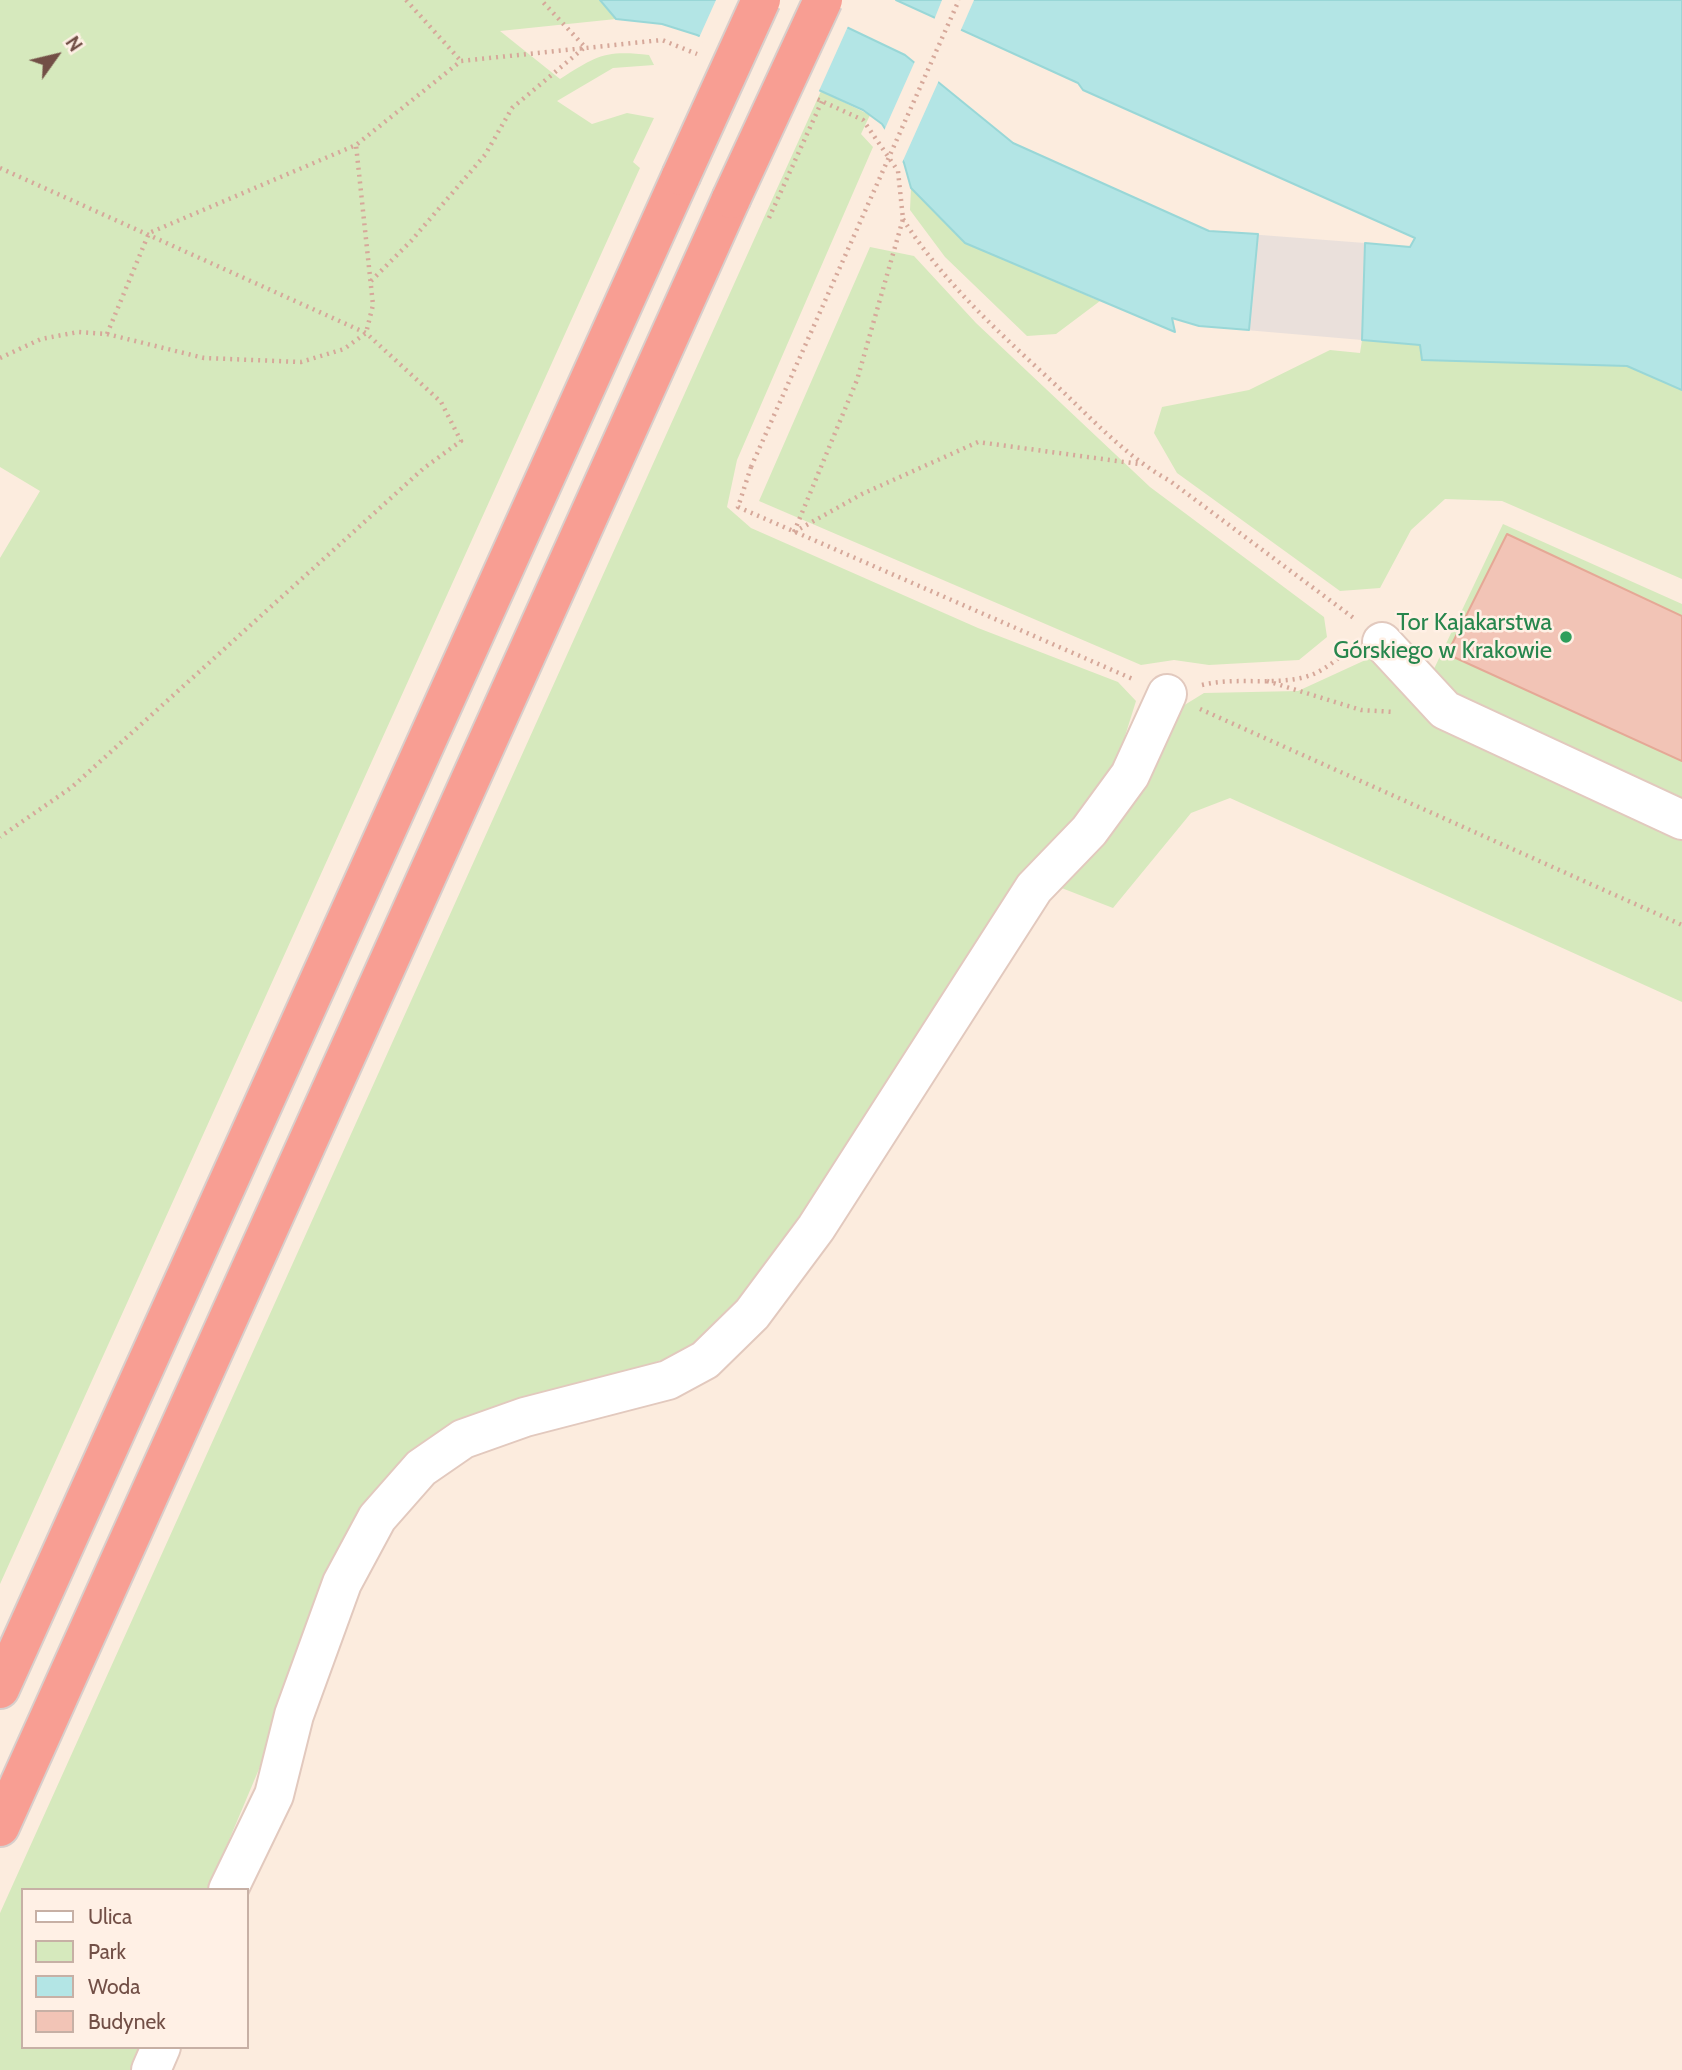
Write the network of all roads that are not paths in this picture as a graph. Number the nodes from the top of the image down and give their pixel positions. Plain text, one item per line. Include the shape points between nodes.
1 (761, 0) edge
2 (823, 0) edge
3 (1377, 637) road end
4 (1167, 694) road end
5 (1682, 820) edge
6 (0, 1689) edge
7 (0, 1827) edge
8 (229, 1888) edge
9 (160, 2049) edge
10 (151, 2070) edge

1 - 6 highway, bridge
2 - 7 highway, bridge
3 - 5 lane via 1445,710
4 - 8 lane via 1130,775 1089,831 1034,888 816,1228 752,1314 705,1360 668,1380 525,1417 463,1439 421,1468 377,1518 342,1583 294,1714 274,1795
9 - 10 lane

